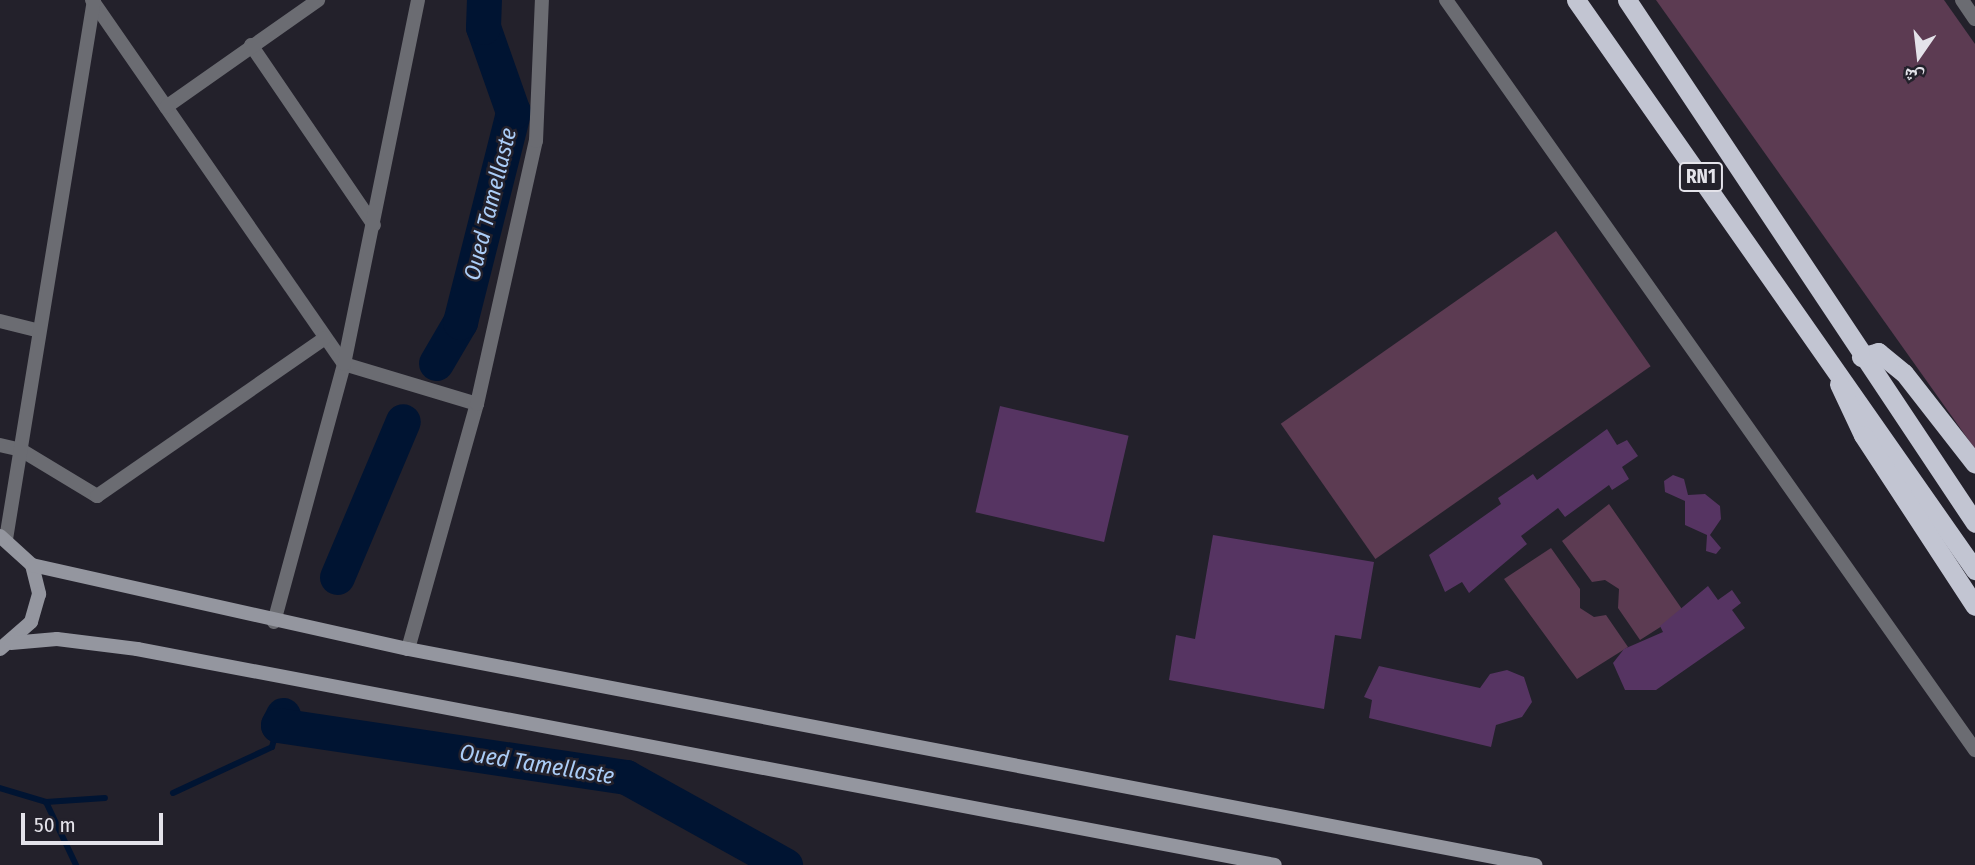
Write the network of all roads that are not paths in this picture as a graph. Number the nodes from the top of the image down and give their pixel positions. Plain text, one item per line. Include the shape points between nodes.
1 (93, 0) edge
2 (318, 0) edge
3 (418, 0) edge
4 (542, 0) edge
5 (1446, 0) edge
6 (1576, 0) edge
7 (1627, 0) edge
8 (1962, 0) edge
9 (1975, 19) edge
10 (251, 45) junction
11 (166, 107) junction
12 (374, 225) junction
13 (0, 321) edge
14 (35, 330) junction
15 (325, 338) junction
16 (1827, 354) junction
17 (1861, 357) junction
18 (344, 364) junction
19 (477, 404) junction
20 (0, 445) edge
21 (21, 450) junction
22 (1975, 464) edge
23 (1975, 523) edge
24 (3, 537) edge
25 (32, 565) junction
26 (1975, 570) edge
27 (1975, 606) edge
28 (274, 622) junction
29 (5, 646) edge
30 (408, 649) junction
31 (1975, 750) edge
32 (1275, 865) edge
33 (1535, 865) edge

1 - 11 street
1 - 14 street
2 - 10 street
3 - 12 street
4 - 19 street via 536,141
5 - 31 street
6 - 16 highway, RN1
7 - 17 highway, RN1
8 - 9 street
10 - 11 street
10 - 12 street
11 - 15 street
12 - 18 street
13 - 14 street
14 - 21 street
15 - 18 street
15 - 21 street via 97,496
16 - 26 highway, RN1
16 - 27 highway via 1854,420
17 - 22 highway via 1878,352 1898,367
17 - 23 highway, RN1
18 - 19 street
18 - 28 street
19 - 30 street
20 - 21 street
21 - 24 street
24 - 25 main road
25 - 28 main road
25 - 29 main road via 37,608
28 - 30 main road
29 - 32 main road via 31,638 137,649
30 - 33 main road

